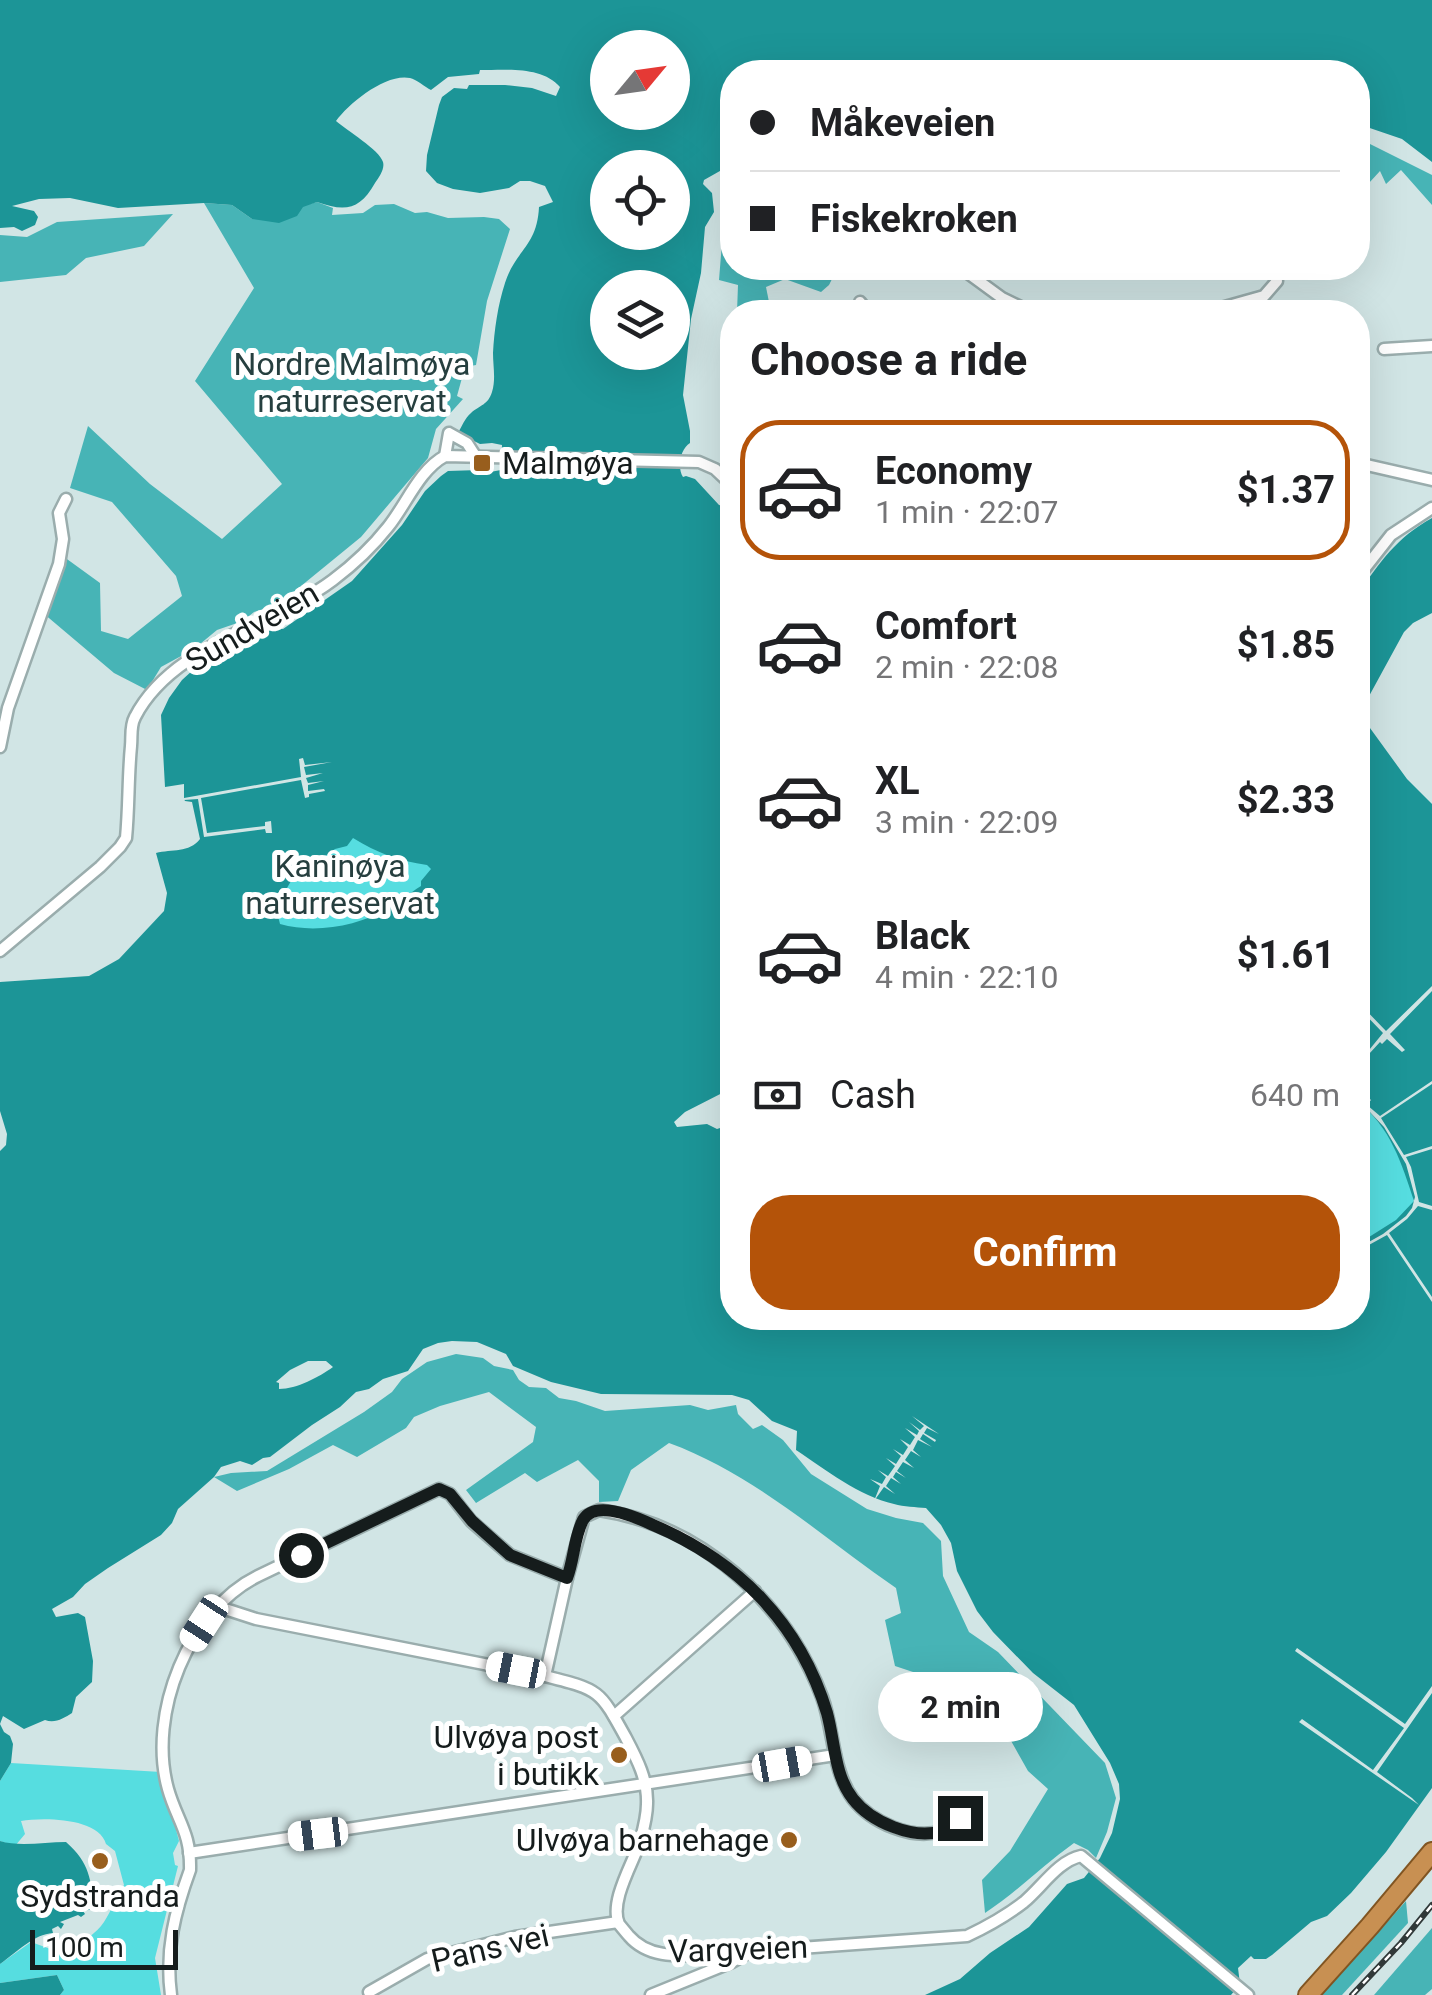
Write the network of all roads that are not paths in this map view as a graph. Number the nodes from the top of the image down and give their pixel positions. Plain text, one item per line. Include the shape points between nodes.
1 (977, 280) edge
2 (1277, 282) dead end
3 (1006, 300) edge
4 (1255, 300) edge
5 (1432, 346) edge
6 (1384, 349) dead end
7 (445, 456) junction
8 (476, 457) junction
9 (1370, 466) edge
10 (720, 474) edge
11 (1432, 480) edge
12 (66, 499) dead end
13 (1432, 508) edge
14 (1370, 562) edge
15 (0, 747) edge
16 (0, 952) edge
17 (567, 1578) junction
18 (755, 1591) junction
19 (219, 1608) junction
20 (545, 1676) junction
21 (614, 1716) junction
22 (835, 1756) junction
23 (646, 1784) junction
24 (960, 1818) dead end
25 (1432, 1852) edge
26 (190, 1853) junction
27 (1392, 1897) junction
28 (618, 1922) junction
29 (747, 1953) junction
30 (369, 1992) dead end
31 (1246, 1994) edge
32 (170, 1995) edge
33 (651, 1995) edge
34 (1297, 1995) edge
35 (1308, 1995) edge

1 - 3 street
2 - 4 street
5 - 6 street
7 - 8 street
7 - 8 street via 449,433
7 - 16 street, Sundveien via 336,578 208,649 149,694 131,727 126,838
8 - 10 street via 688,462
9 - 11 street
12 - 15 street via 59,514 59,564
13 - 14 street via 1391,535
17 - 18 street via 584,1517 599,1510 686,1539
17 - 19 street via 510,1555 439,1489 250,1580
17 - 20 street
18 - 21 street
18 - 22 street via 808,1668
19 - 20 street
19 - 26 street via 181,1660 165,1726 168,1789
20 - 21 street via 592,1690
21 - 23 street
22 - 23 street
22 - 24 street via 854,1800 891,1826 930,1833
23 - 26 street
23 - 28 street via 644,1827 620,1894
25 - 27 highway
26 - 32 street via 173,1920
27 - 34 highway
27 - 35 highway
28 - 29 street, Vargveien via 640,1947 660,1954
28 - 30 street, Pans vei via 427,1959
29 - 31 street, Vargveien via 967,1936 1005,1916 1081,1856
29 - 33 street

